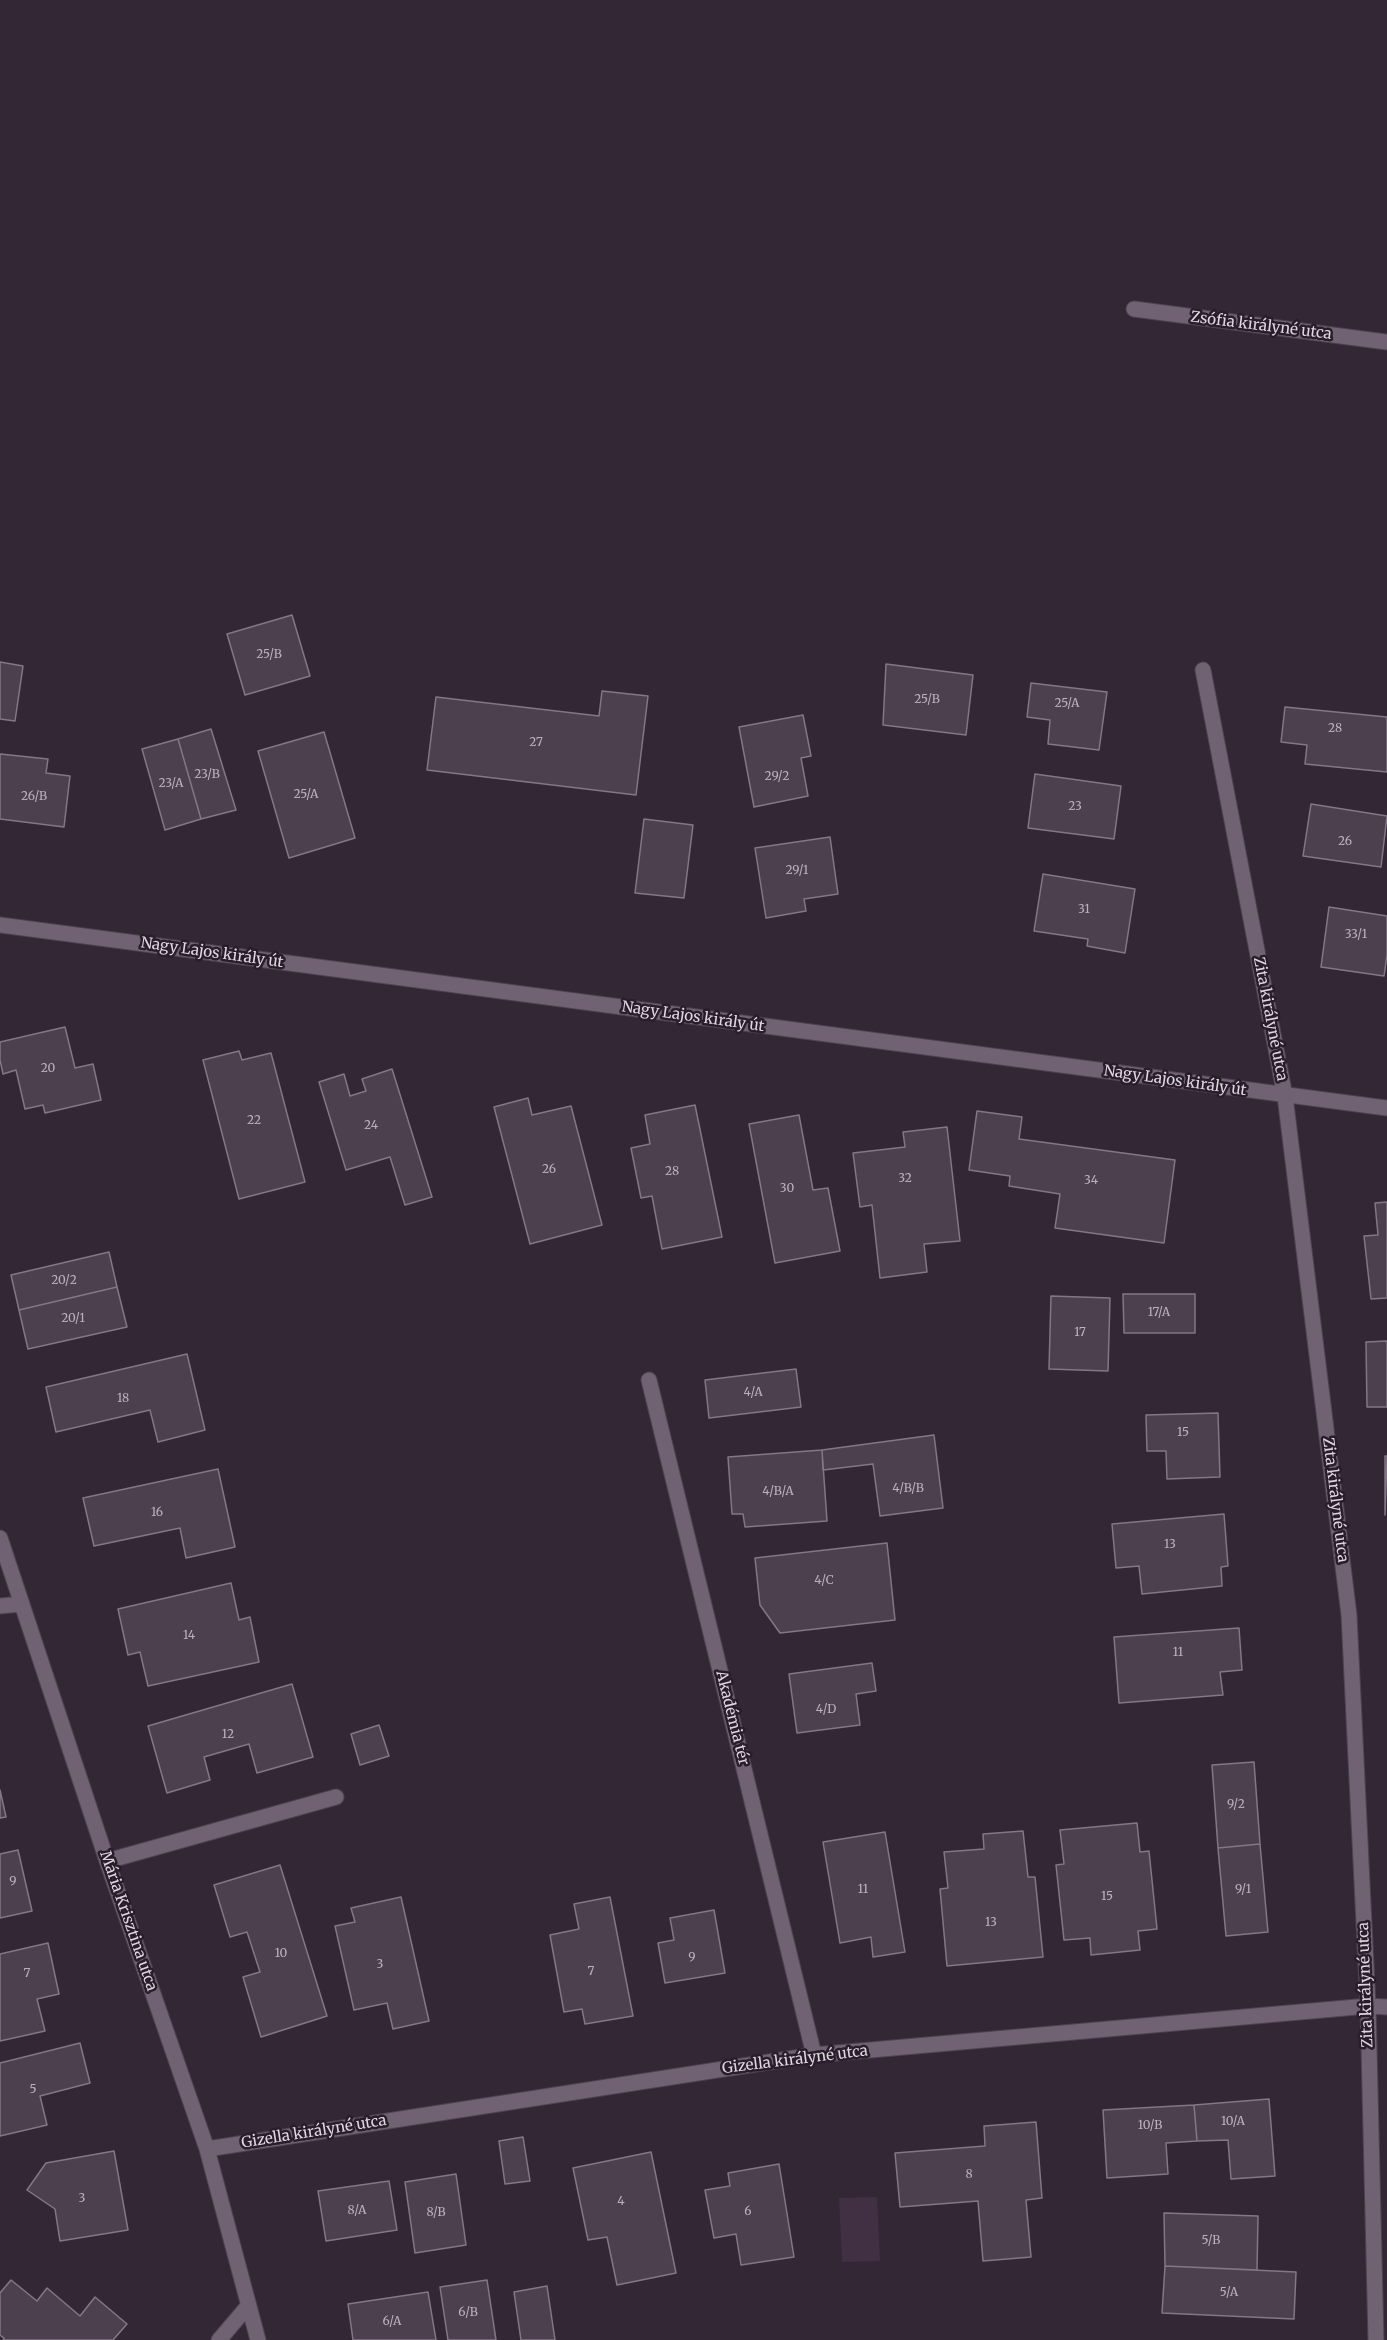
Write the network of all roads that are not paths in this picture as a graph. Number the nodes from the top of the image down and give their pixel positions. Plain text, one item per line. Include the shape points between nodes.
1 (1134, 309) dead end
2 (1387, 342) edge
3 (1203, 670) dead end
4 (0, 925) edge
5 (1285, 1096) junction
6 (1387, 1108) edge
7 (649, 1380) dead end
8 (0, 1538) edge
9 (21, 1604) junction
10 (0, 1606) edge
11 (336, 1797) dead end
12 (107, 1861) junction
13 (1368, 2006) junction
14 (1387, 2007) edge
15 (814, 2055) junction
16 (207, 2149) junction
17 (248, 2306) junction
18 (219, 2340) edge
19 (258, 2340) edge
20 (1376, 2340) edge

1 - 2 street, Zsófia királyné utca
3 - 5 street, Zita királyné utca
4 - 5 street, Nagy Lajos király út
5 - 6 street, Nagy Lajos király út
5 - 13 street, Zita királyné utca via 1349,1616
7 - 15 street, Akadémia tér
8 - 9 street, Mária Krisztina utca
9 - 10 street
9 - 12 street, Mária Krisztina utca
11 - 12 street
12 - 16 street, Mária Krisztina utca
13 - 14 street, Gizella királyné utca
13 - 15 street, Gizella királyné utca
13 - 20 street, Zita királyné utca
15 - 16 street, Gizella királyné utca
16 - 17 street, Mária Krisztina utca
17 - 18 street
17 - 19 street, Mária Krisztina utca

